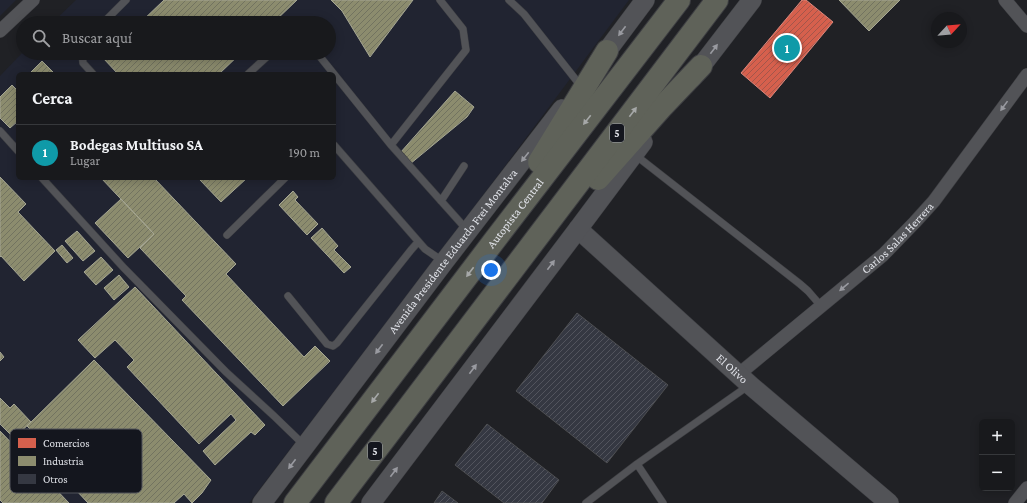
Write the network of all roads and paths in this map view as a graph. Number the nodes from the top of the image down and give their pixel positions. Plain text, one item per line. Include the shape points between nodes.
1 (32, 0) edge
2 (126, 0) edge
3 (440, 0) edge
4 (509, 0) edge
5 (645, 0) edge
6 (679, 0) edge
7 (717, 0) edge
8 (752, 0) edge
9 (1005, 0) edge
10 (110, 16) edge
11 (1027, 26) edge
12 (0, 31) edge
13 (607, 51) junction
14 (83, 60) edge
15 (263, 60) edge
16 (323, 60) edge
17 (701, 66) junction
18 (91, 72) edge
19 (250, 72) edge
20 (332, 72) edge
21 (1027, 75) edge
22 (336, 77) edge
23 (580, 85) junction
24 (0, 131) edge
25 (391, 145) junction
26 (336, 146) edge
27 (16, 149) edge
28 (634, 154) junction
29 (464, 166) dead end
30 (44, 180) edge
31 (283, 180) edge
32 (441, 201) junction
33 (578, 229) junction
34 (468, 231) junction
35 (226, 235) dead end
36 (494, 241) junction
37 (418, 242) junction
38 (444, 262) junction
39 (516, 265) junction
40 (288, 296) dead end
41 (821, 306) junction
42 (744, 380) junction
43 (305, 446) junction
44 (637, 464) junction
45 (1027, 488) edge
46 (262, 503) edge
47 (295, 503) edge
48 (336, 503) edge
49 (370, 503) edge
50 (586, 503) edge
51 (664, 503) edge
52 (889, 503) edge
53 (1015, 503) edge

1 - 12 street
2 - 10 lane
3 - 25 lane via 463,29 466,50
4 - 23 lane via 524,14
5 -> 13 main road, Avenida Presidente Eduardo Frei Montalva
6 -> 36 highway, Autopista Central
39 -> 7 highway, 5
17 -> 8 main road
9 - 11 street
13 - 23 main road, Avenida Presidente Eduardo Frei Montalva
13 - 36 highway
14 - 18 lane
15 - 19 lane
16 - 20 lane
17 - 28 main road
17 - 39 highway
21 -> 41 street, Carlos Salas Herrera via 934,201 883,255
22 - 25 lane
23 -> 34 main road, Avenida Presidente Eduardo Frei Montalva
24 - 27 lane
25 - 32 lane
26 - 37 lane
28 - 33 main road
28 - 41 lane via 800,284
29 - 32 lane
30 - 43 lane via 123,267 226,372
31 - 35 lane
32 - 34 lane
33 - 42 main road, El Olivo
49 -> 33 main road
34 - 38 main road, Avenida Presidente Eduardo Frei Montalva
36 -> 47 highway, Autopista Central
37 - 38 lane
37 - 40 lane via 333,346 327,344
38 -> 43 main road, Avenida Presidente Eduardo Frei Montalva
39 - 48 highway, 5
41 - 42 street, Carlos Salas Herrera
42 - 44 lane
42 - 52 main road, El Olivo
43 -> 46 main road, Avenida Presidente Eduardo Frei Montalva
44 - 50 lane
44 - 51 lane
45 - 53 street

